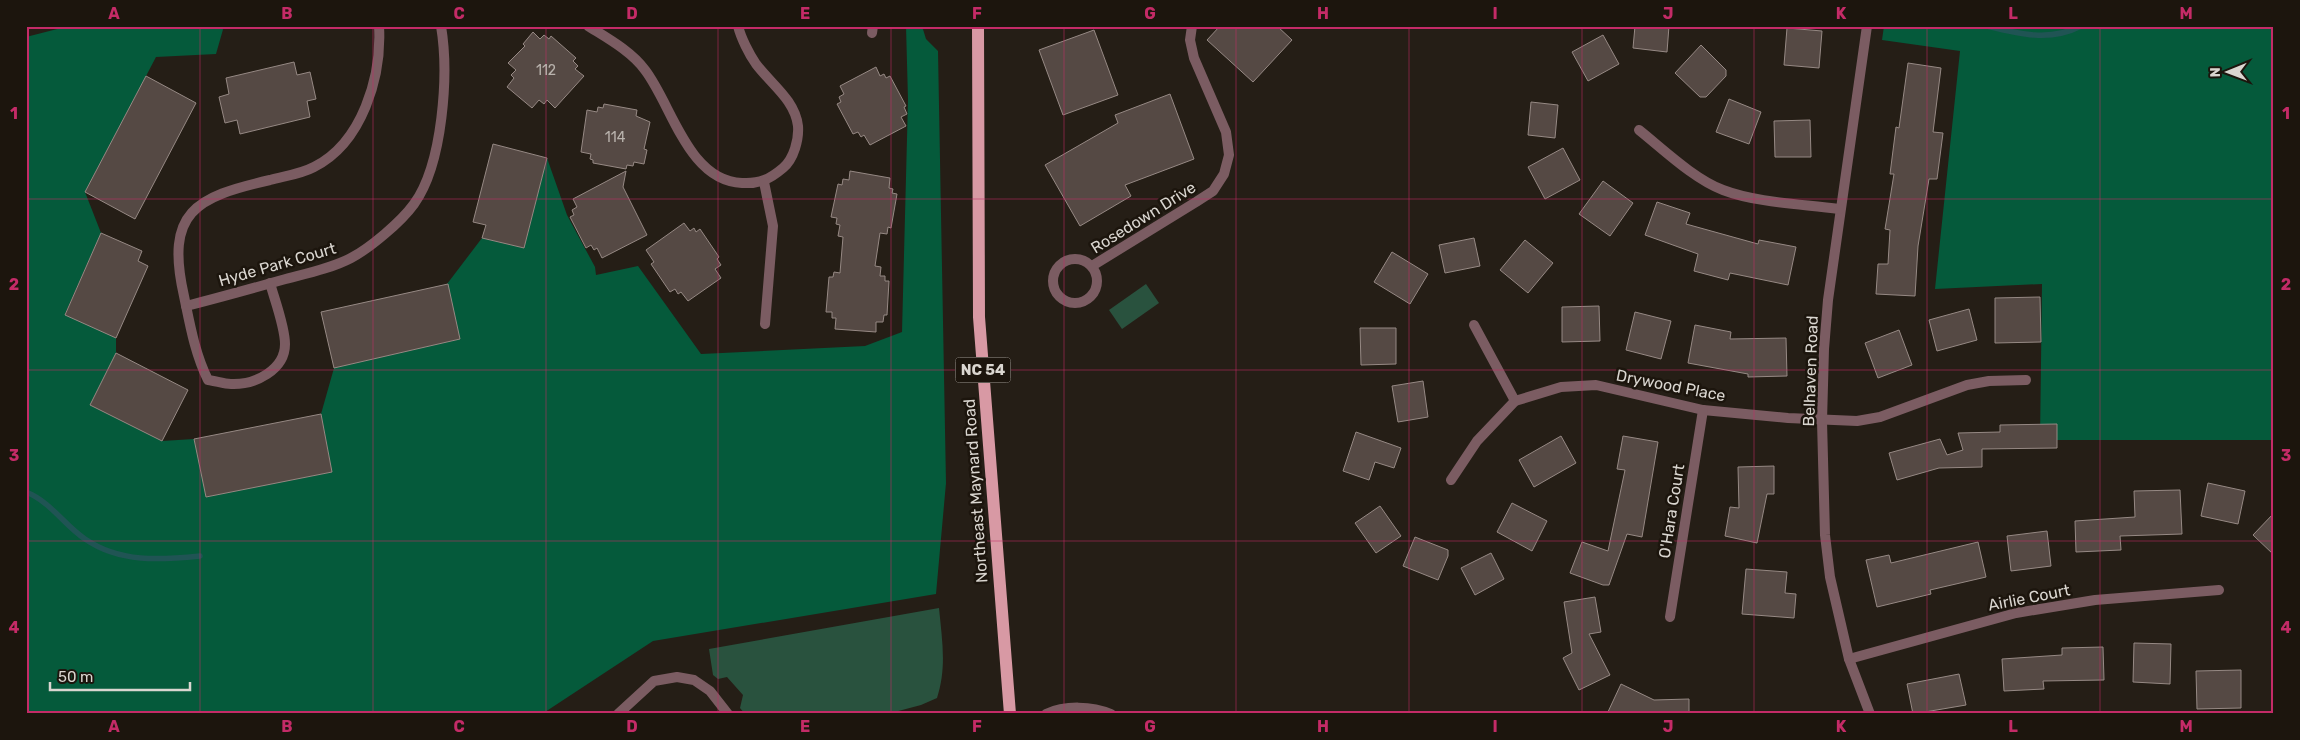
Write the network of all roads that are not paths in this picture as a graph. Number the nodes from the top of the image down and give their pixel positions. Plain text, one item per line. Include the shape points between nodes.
1 (379, 26) edge
2 (441, 26) edge
3 (588, 26) edge
4 (738, 26) edge
5 (978, 26) edge
6 (1192, 26) edge
7 (1867, 26) edge
8 (1639, 130) dead end
9 (764, 182) junction
10 (1839, 209) junction
11 (1092, 266) junction
12 (270, 284) junction
13 (186, 306) junction
14 (765, 324) dead end
15 (1474, 325) dead end
16 (2026, 380) dead end
17 (1515, 401) junction
18 (1703, 410) junction
19 (1822, 421) junction
20 (1451, 480) dead end
21 (2219, 590) dead end
22 (1670, 617) dead end
23 (1849, 659) junction
24 (618, 714) edge
25 (728, 714) edge
26 (1010, 714) edge
27 (1046, 714) edge
28 (1111, 714) edge
29 (1870, 714) edge

1 - 13 street via 377,60 368,100 345,145 314,168 228,190 205,200 187,218 180,234 179,272
2 - 12 street, Hyde Park Court via 444,81 440,131 423,188 414,204 351,258
3 - 9 street via 644,68 677,129 711,171 732,182
4 - 9 street via 755,62 794,108 798,127 797,144 786,166
5 - 26 main road, Northeast Maynard Road / NC 54 via 979,317
6 - 11 street, Rosedown Drive via 1190,40 1194,58 1226,132 1229,155 1224,174 1213,191
7 - 10 street, Belhaven Road
8 - 10 street via 1704,182 1723,190 1749,197
9 - 14 street via 773,226
10 - 19 street, Belhaven Road via 1824,349
11 - 11 street via 1080,259 1060,265 1053,284 1059,296 1073,303 1093,294 1097,280
12 - 13 street, Hyde Park Court
12 - 13 street via 285,343 284,355 278,366 256,380 233,384 208,380 199,361
15 - 17 street
16 - 19 street, Drywood Place via 1967,385 1880,417
17 - 18 street, Drywood Place via 1561,387 1596,385
17 - 20 street, Drywood Place via 1477,441
18 - 19 street, Drywood Place
18 - 22 street, O'Hara Court
19 - 23 street, Belhaven Road via 1825,535 1830,577
21 - 23 street, Airlie Court via 2095,600 2016,612
23 - 29 street, Belhaven Road
24 - 25 street via 654,681 677,677 694,680 710,691
27 - 28 street via 1056,709 1097,708

